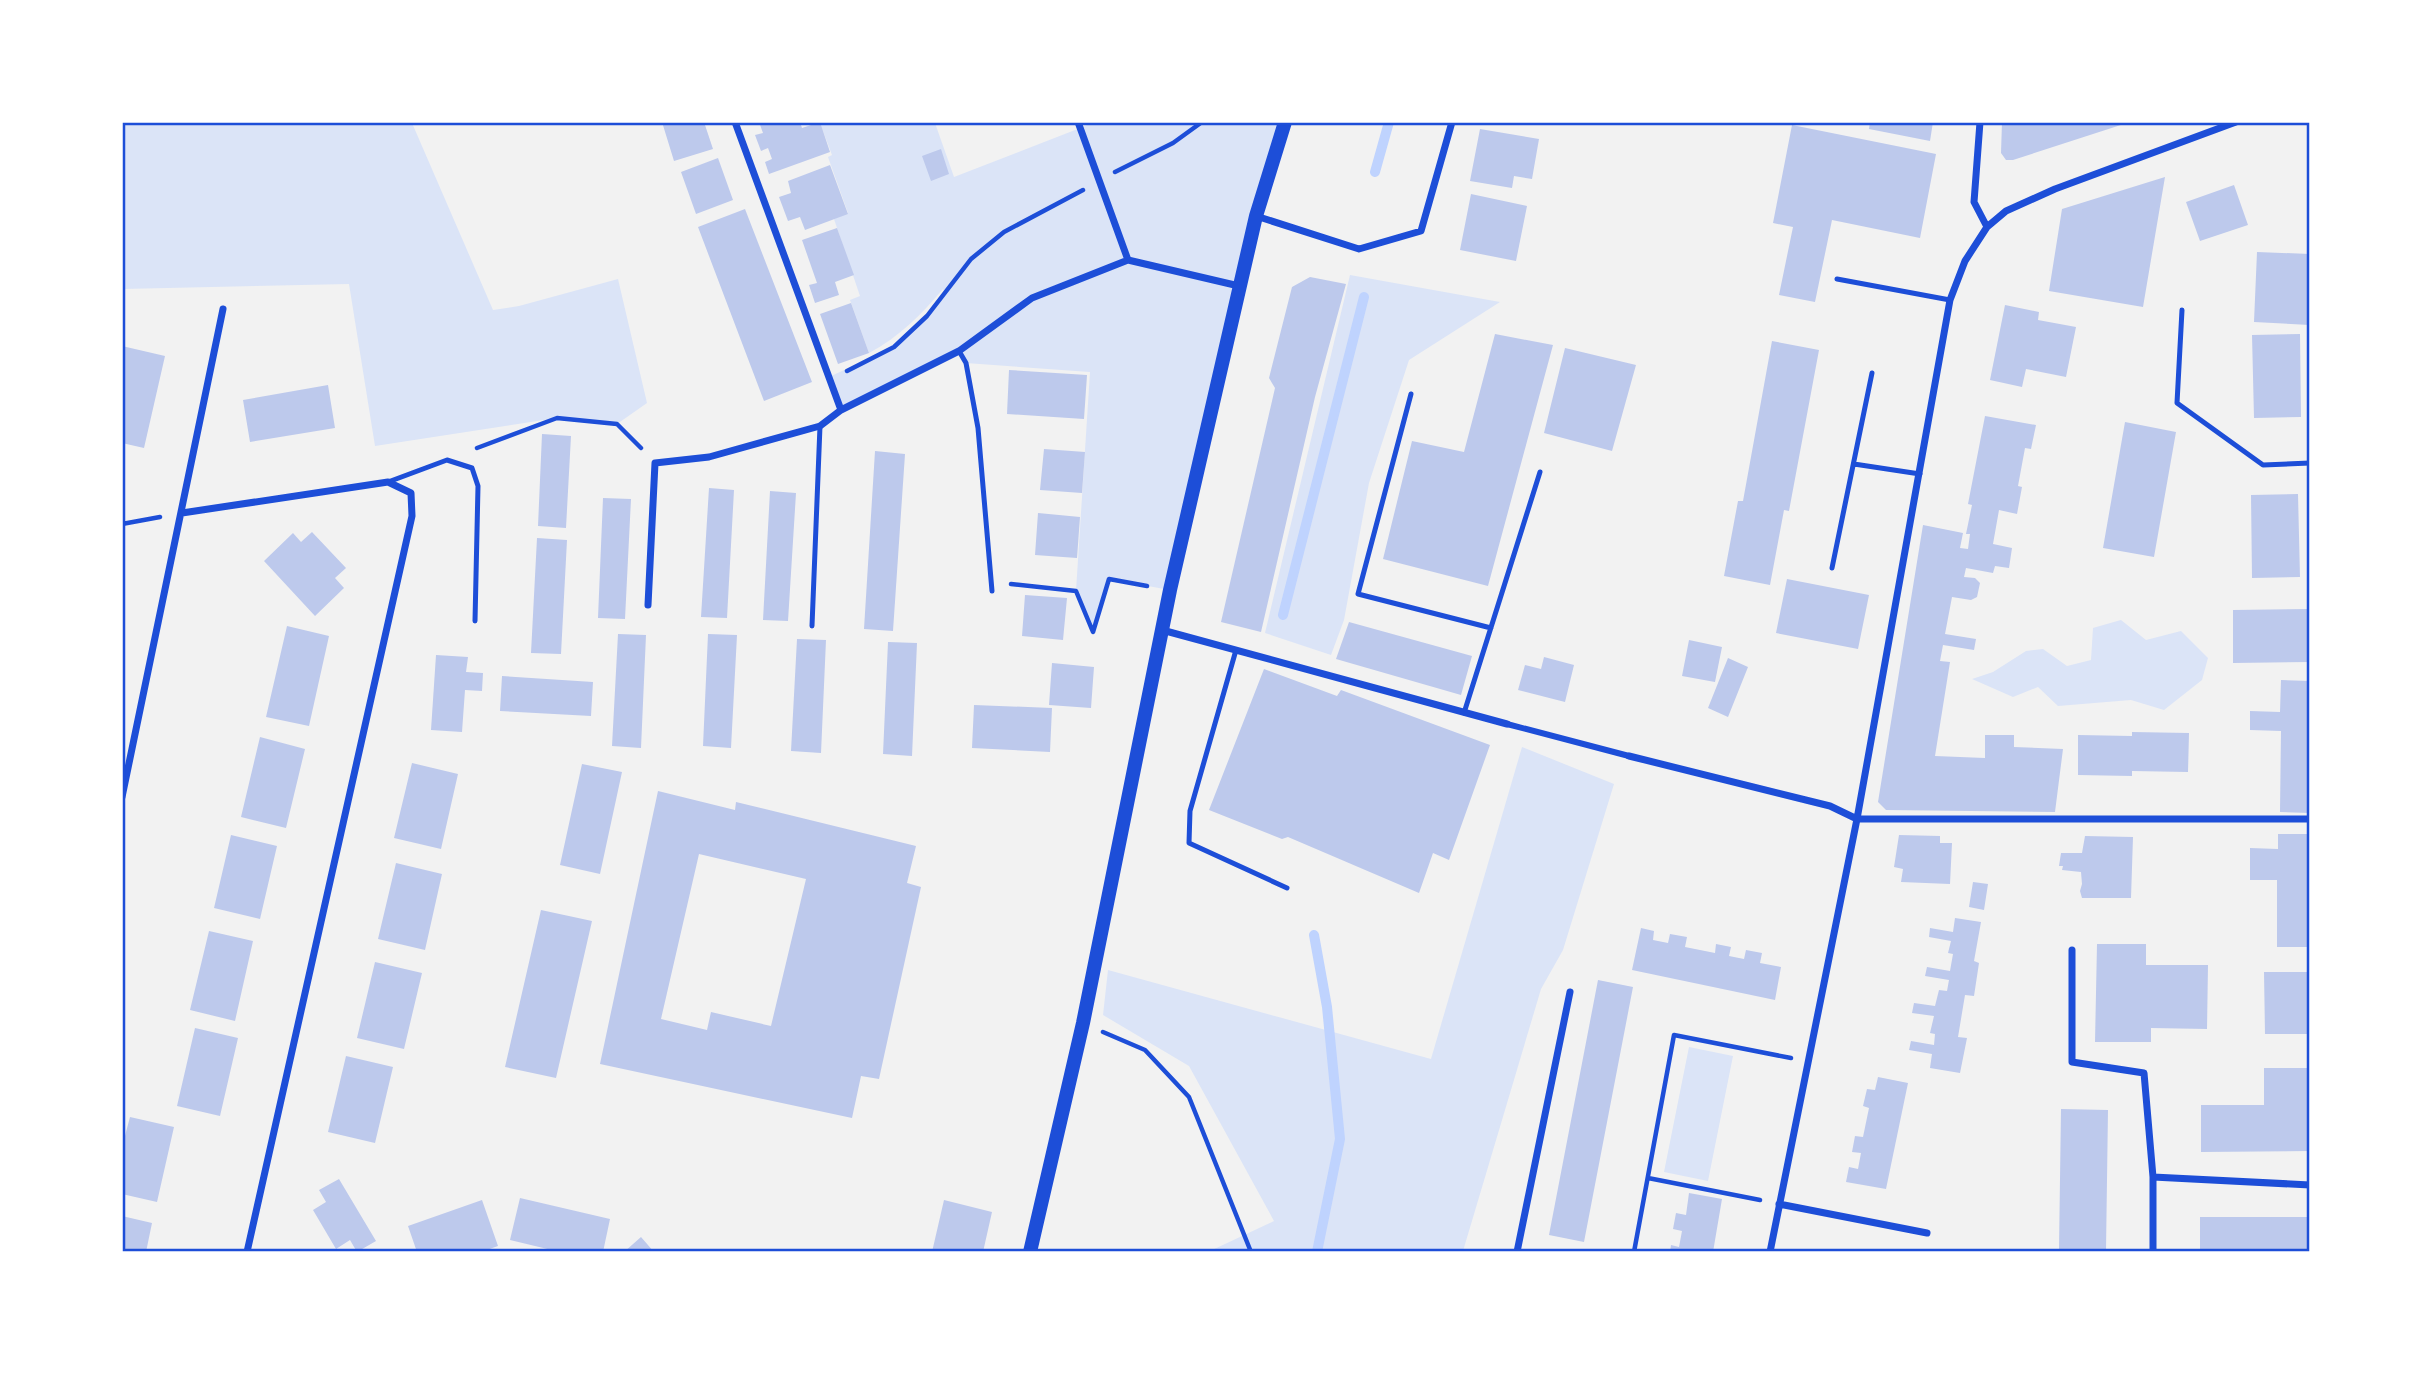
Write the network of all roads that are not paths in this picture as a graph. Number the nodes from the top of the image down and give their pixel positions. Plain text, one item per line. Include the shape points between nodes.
1 (736, 122) edge
2 (1078, 122) edge
3 (1286, 122) edge
4 (1452, 122) edge
5 (1980, 122) edge
6 (2236, 122) edge
7 (1256, 216) junction
8 (1987, 227) junction
9 (1128, 260) junction
10 (1837, 279) dead end
11 (1240, 286) junction
12 (1950, 300) junction
13 (223, 309) dead end
14 (2182, 310) dead end
15 (959, 351) junction
16 (1872, 373) dead end
17 (1411, 394) dead end
18 (841, 410) junction
19 (820, 426) junction
20 (2309, 463) edge
21 (1854, 464) junction
22 (1540, 472) dead end
23 (1920, 474) junction
24 (388, 482) junction
25 (182, 513) junction
26 (1832, 568) dead end
27 (992, 591) dead end
28 (648, 605) dead end
29 (475, 621) dead end
30 (812, 626) dead end
31 (1491, 628) junction
32 (1161, 630) junction
33 (1236, 650) junction
34 (1464, 713) junction
35 (1507, 724) joint
36 (1629, 756) joint
37 (122, 797) edge
38 (1857, 819) junction
39 (2309, 819) edge
40 (1287, 888) dead end
41 (2072, 950) dead end
42 (1570, 992) dead end
43 (2153, 1177) junction
44 (2309, 1185) edge
45 (1779, 1204) junction
46 (1927, 1233) dead end
47 (247, 1251) edge
48 (1030, 1251) edge
49 (1517, 1251) edge
50 (1770, 1251) edge
51 (2153, 1251) edge

1 - 18 street
2 - 9 street
3 - 7 main road
4 - 7 street via 1421,231 1359,249
5 - 8 street via 1974,202
6 - 8 street via 2055,190 2006,211
7 - 11 main road
8 - 12 street via 1965,261
9 - 11 street
9 - 15 street via 1032,298
10 - 12 lane
11 - 32 main road
12 - 23 street
13 - 25 street
14 - 20 lane via 2177,403 2263,465
15 - 18 street
15 - 27 lane via 966,363 978,429
16 - 21 lane
17 - 31 lane via 1358,594
18 - 19 street
19 - 28 street via 709,457 655,463
19 - 30 lane
21 - 23 lane
21 - 26 lane
22 - 31 lane
23 - 38 street
24 - 25 street
24 - 29 lane via 447,460 472,468 478,485
24 - 47 street via 411,493 412,516
25 - 37 street
31 - 34 lane
32 - 33 street
32 - 48 main road via 1083,1023
33 - 34 street
33 - 40 lane via 1190,811 1189,843
34 - 35 street
35 - 36 street
36 - 38 street via 1830,806
38 - 39 street
38 - 45 street
41 - 43 street via 2072,1062 2144,1073
42 - 49 street
43 - 44 street
43 - 51 street
45 - 46 street
45 - 50 street

